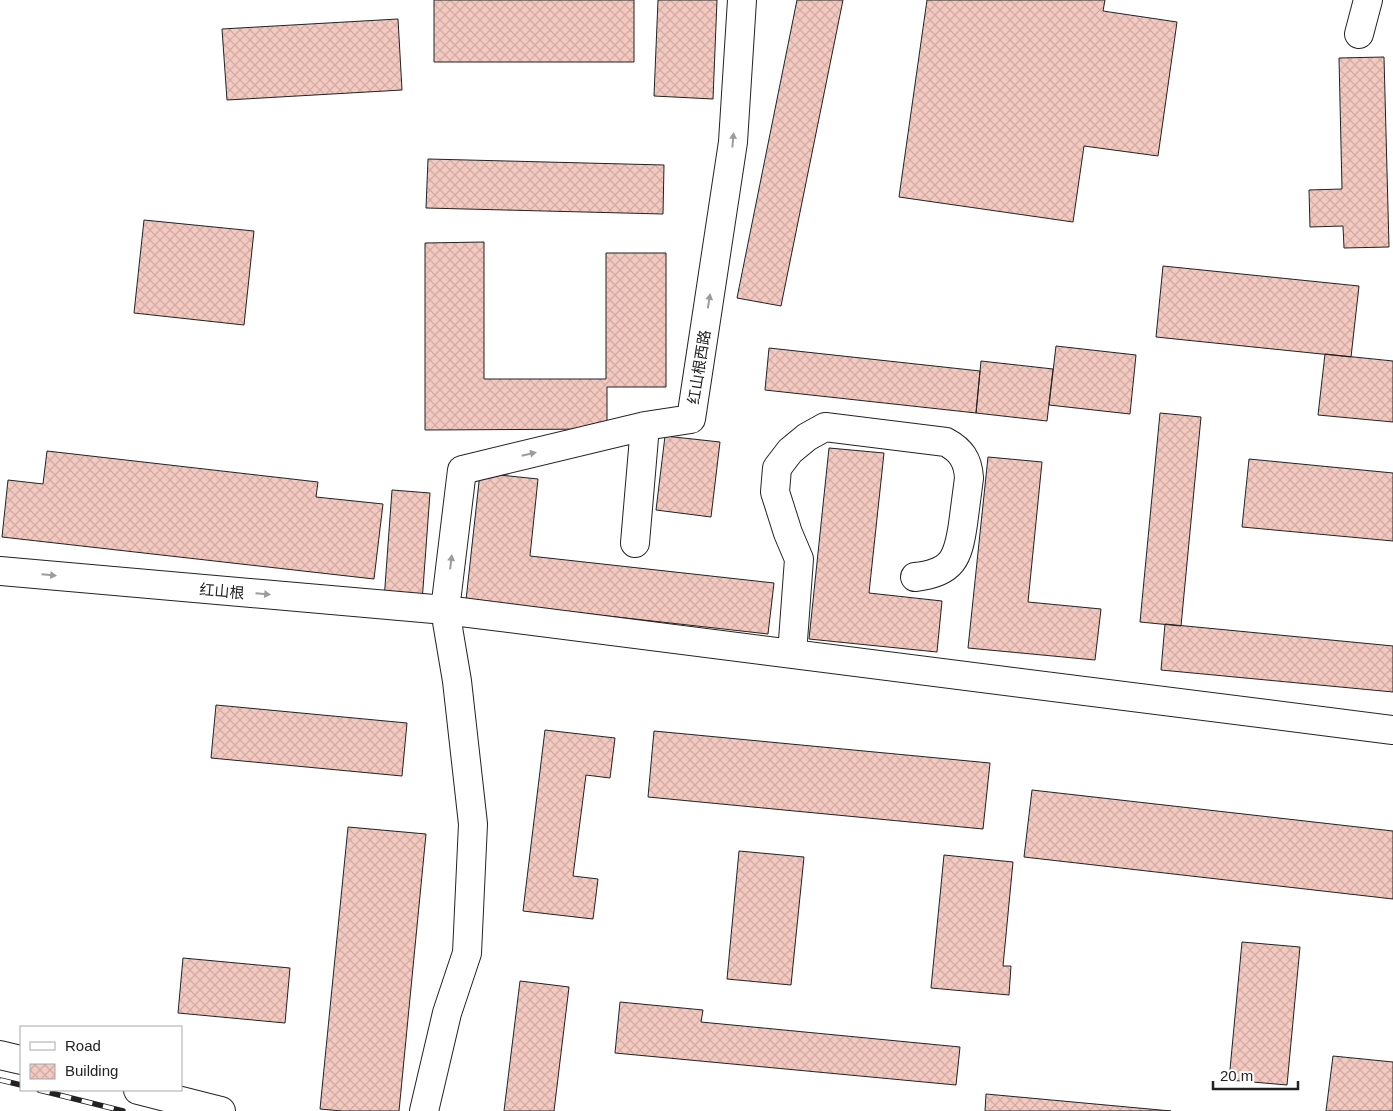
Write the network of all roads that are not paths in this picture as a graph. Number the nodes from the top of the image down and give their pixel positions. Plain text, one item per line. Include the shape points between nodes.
1 (742, 0) edge
2 (1368, 0) edge
3 (1359, 34) dead end
4 (645, 426) junction
5 (635, 543) dead end
6 (0, 571) edge
7 (915, 578) dead end
8 (445, 610) junction
9 (792, 654) junction
10 (1393, 730) edge
11 (0, 1054) edge
12 (20, 1060) edge
13 (142, 1091) edge
14 (221, 1111) edge
15 (424, 1111) edge

4 -> 1 street, 红山根西路 via 691,418 733,142
2 - 3 street
4 - 5 street
8 -> 4 street, 红山根西路 via 462,470
6 -> 8 street, 红山根
7 - 9 street via 942,570 960,549 969,478 964,456 946,442 825,427 806,437 778,468 775,492 799,559
8 - 9 street, 红山根
8 - 15 street via 457,681 473,824 467,953 447,1013
9 - 10 street, 红山根
11 - 12 street
13 - 14 street

